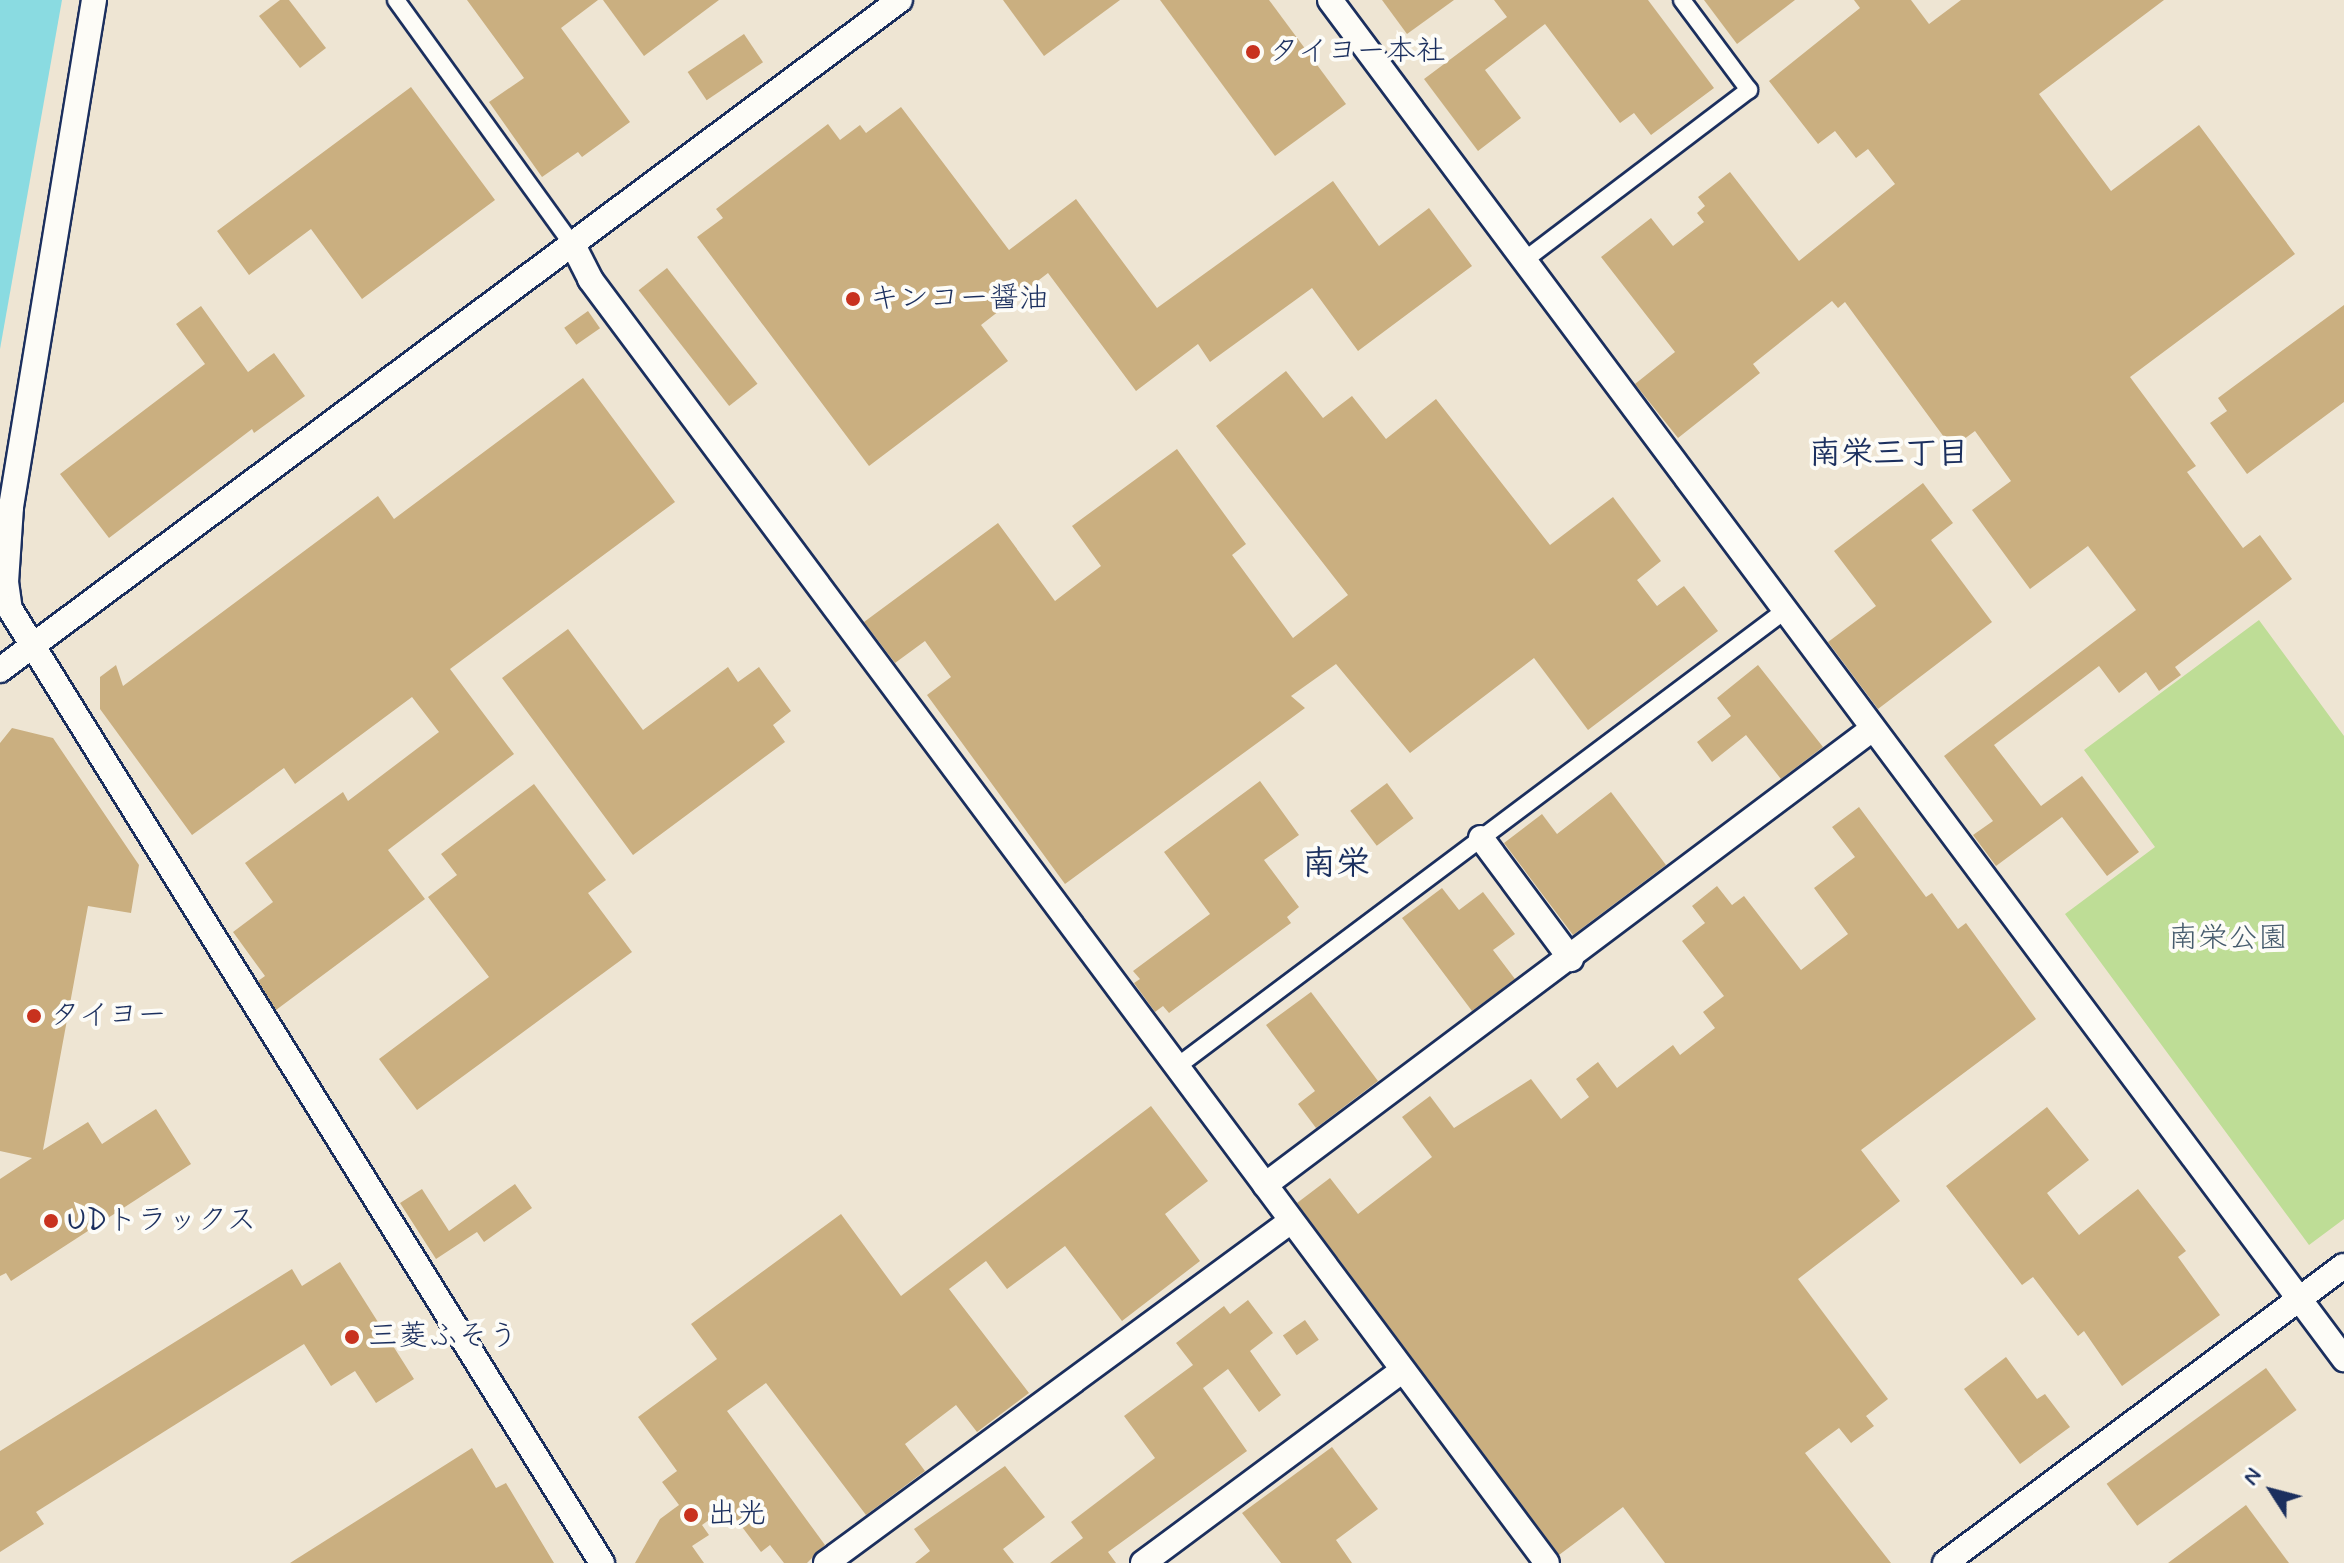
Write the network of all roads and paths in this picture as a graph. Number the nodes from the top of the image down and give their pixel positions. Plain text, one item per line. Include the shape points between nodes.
1 (94, 0) edge
2 (396, 0) edge
3 (900, 0) edge
4 (1330, 0) edge
5 (1682, 0) edge
6 (573, 245) junction
7 (1522, 262) junction
8 (1783, 612) junction
9 (32, 647) junction
10 (0, 670) edge
11 (1871, 730) junction
12 (1481, 838) junction
13 (1571, 959) junction
14 (1179, 1065) junction
15 (1265, 1185) junction
16 (1291, 1221) junction
17 (2344, 1266) edge
18 (2299, 1299) junction
19 (2344, 1359) edge
20 (1402, 1371) junction
21 (602, 1563) edge
22 (826, 1563) edge
23 (1143, 1563) edge
24 (1547, 1563) edge
25 (1945, 1563) edge

1 - 9 street via 11,507 10,609
2 - 6 street
3 - 6 street
4 - 7 street
5 - 7 street via 1749,90
6 - 9 street
6 - 14 street via 590,279
7 - 8 street
8 - 11 street
8 - 12 street
9 - 10 street
9 - 21 street
11 - 13 street
11 - 18 street
12 - 13 street
12 - 14 street
13 - 15 street
14 - 15 street
15 - 16 street
16 - 20 street
16 - 22 street
17 - 18 street
18 - 19 street
18 - 25 street
20 - 23 street
20 - 24 street

